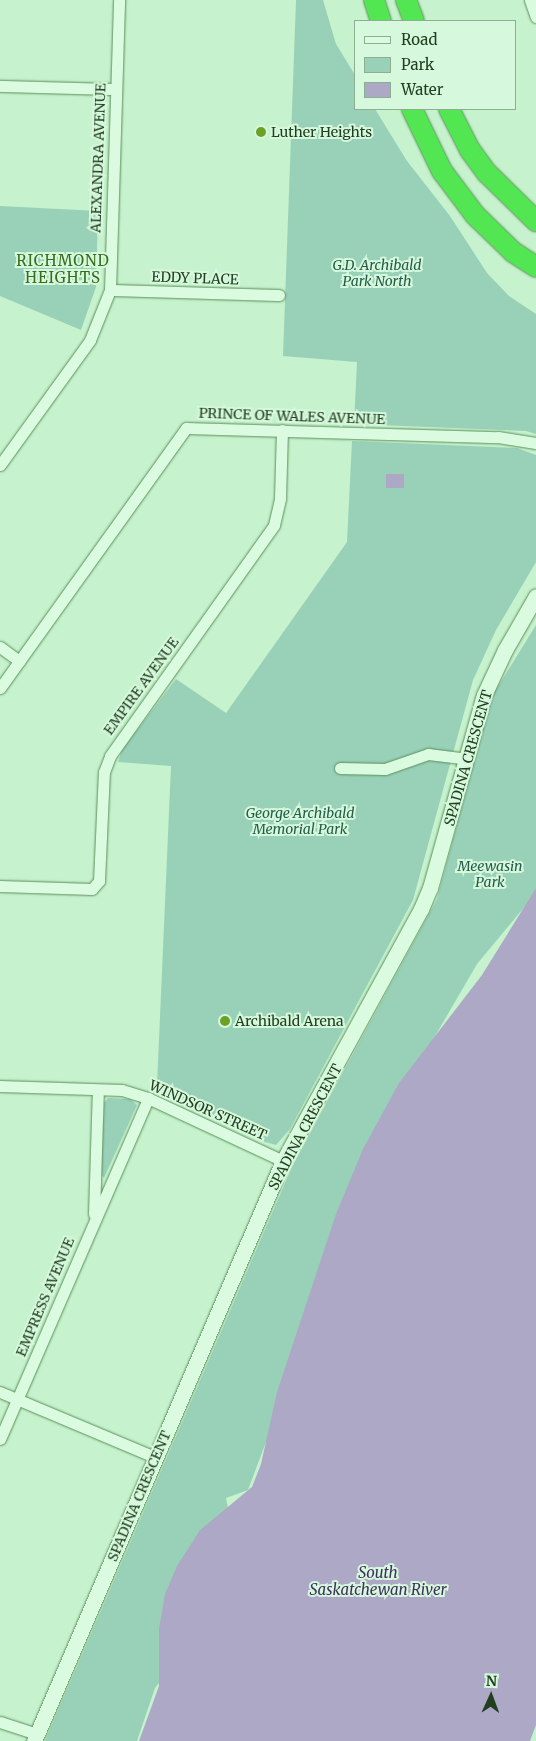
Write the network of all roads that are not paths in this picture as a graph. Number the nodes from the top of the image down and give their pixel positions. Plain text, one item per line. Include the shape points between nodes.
1 (120, 0) edge
2 (374, 0) edge
3 (406, 0) edge
4 (416, 0) edge
5 (530, 0) edge
6 (536, 17) edge
7 (381, 20) edge
8 (414, 20) edge
9 (422, 20) edge
10 (0, 86) edge
11 (115, 89) junction
12 (412, 110) edge
13 (450, 110) edge
14 (536, 222) edge
15 (536, 267) edge
16 (110, 290) junction
17 (279, 295) dead end
18 (282, 430) junction
19 (536, 443) edge
20 (0, 464) edge
21 (536, 596) edge
22 (0, 647) edge
23 (19, 661) junction
24 (0, 688) edge
25 (466, 759) junction
26 (340, 768) dead end
27 (0, 886) edge
28 (0, 1086) edge
29 (98, 1090) junction
30 (148, 1098) junction
31 (283, 1161) junction
32 (93, 1221) junction
33 (0, 1392) edge
34 (18, 1398) junction
35 (0, 1439) edge
36 (155, 1457) junction
37 (0, 1722) edge
38 (35, 1737) edge

1 - 11 street, ALEXANDRA AVENUE
2 - 7 highway
3 - 8 highway
4 - 9 highway
5 - 6 street
10 - 11 street
11 - 16 street, ALEXANDRA AVENUE
12 - 15 highway via 442,171 475,215 513,252
13 - 14 highway via 470,150 487,173
16 - 17 street, EDDY PLACE
16 - 20 street, ALEXANDRA AVENUE via 90,340
18 - 19 street, PRINCE OF WALES AVENUE via 498,437
18 - 23 street, PRINCE OF WALES AVENUE via 186,428
18 - 27 street, EMPIRE AVENUE via 280,498 274,525 110,756 104,772 99,881 92,889
21 - 25 street, SPADINA CRESCENT via 504,650 484,695
22 - 23 street
23 - 24 street, PRINCE OF WALES AVENUE
25 - 26 street via 428,754 385,769
25 - 31 street, SPADINA CRESCENT via 421,909
28 - 29 street, WINDSOR STREET
29 - 30 street, WINDSOR STREET via 122,1090
29 - 32 street, EMPRESS AVENUE
30 - 31 street, WINDSOR STREET
30 - 32 street, EMPRESS AVENUE
31 - 36 street, SPADINA CRESCENT
32 - 34 street, EMPRESS AVENUE
33 - 34 street
34 - 35 street, EMPRESS AVENUE
34 - 36 street
36 - 38 street, SPADINA CRESCENT
37 - 38 street

